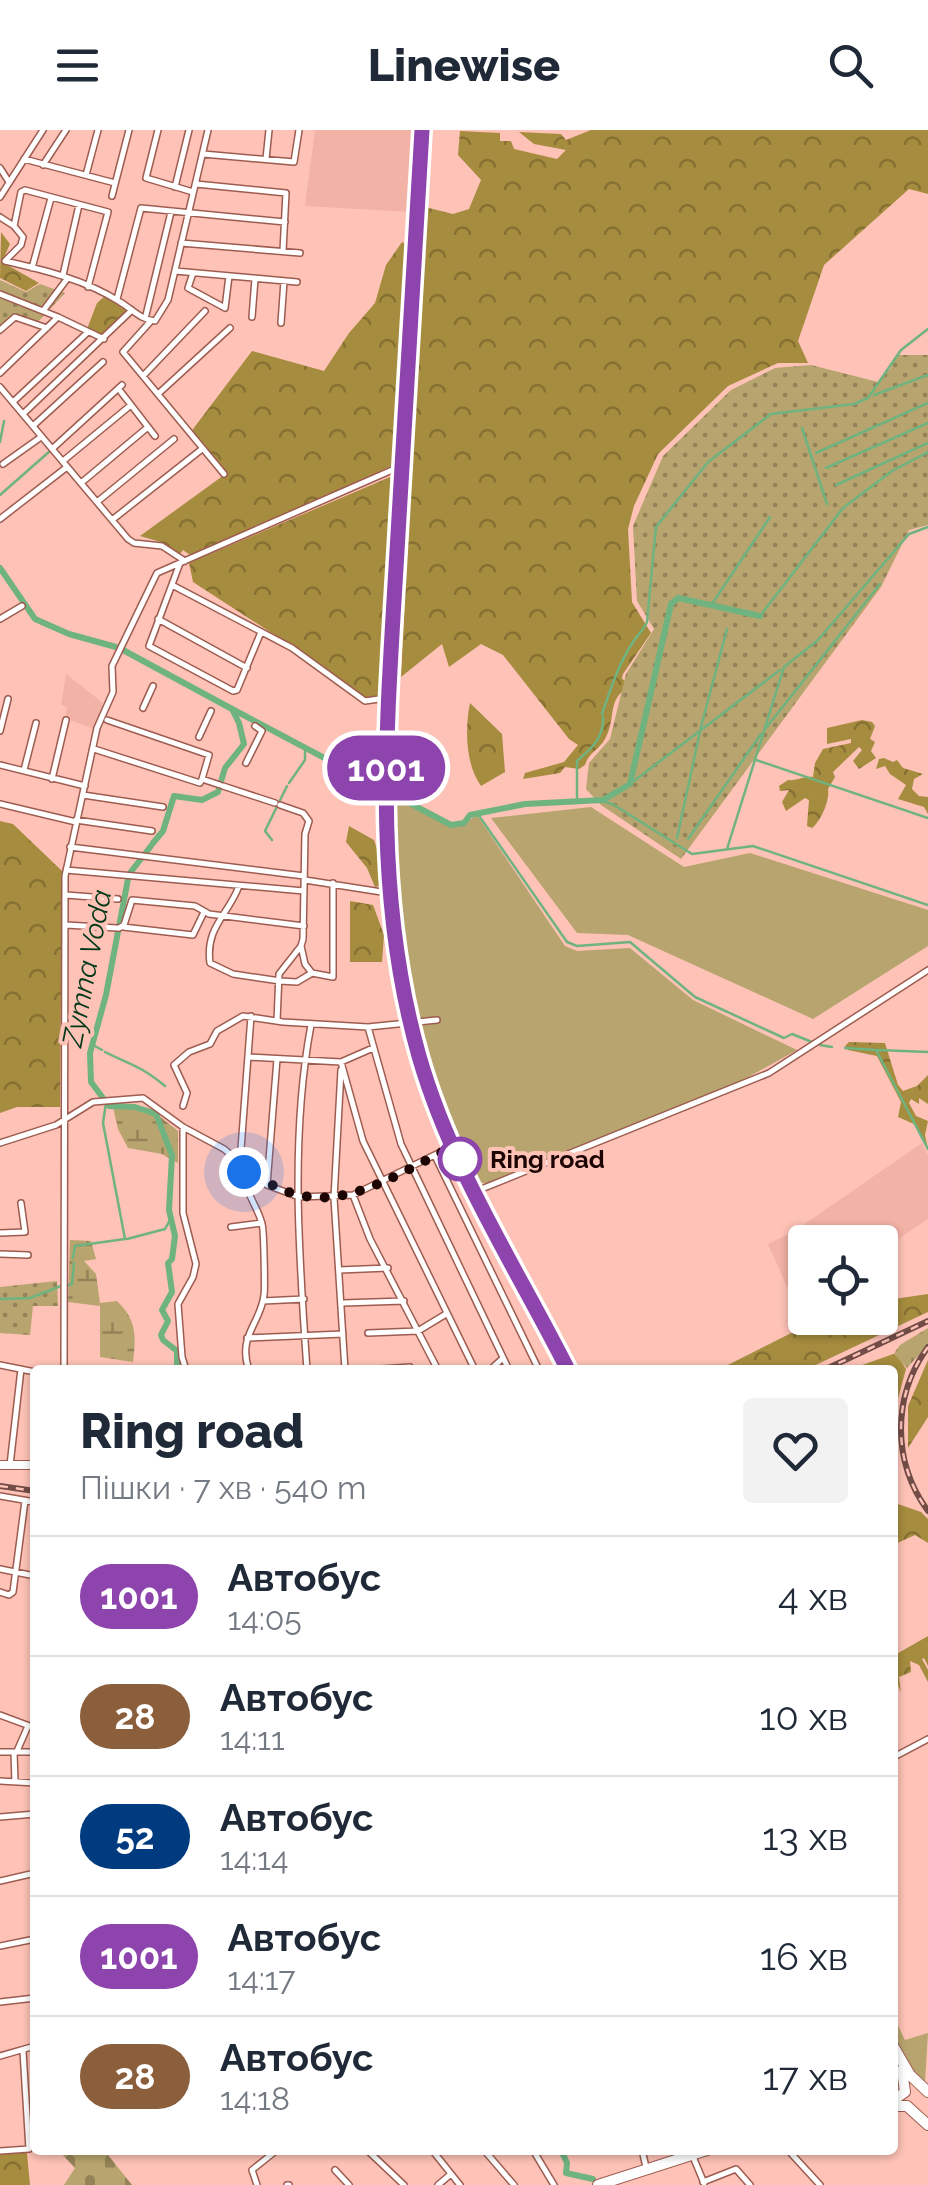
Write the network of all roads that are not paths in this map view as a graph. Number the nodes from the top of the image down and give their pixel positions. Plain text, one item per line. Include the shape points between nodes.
1 (43, 130) edge
2 (66, 130) edge
3 (98, 130) edge
4 (129, 130) edge
5 (158, 130) edge
6 (190, 130) edge
7 (208, 130) edge
8 (269, 130) edge
9 (299, 130) edge
10 (422, 130) edge
11 (203, 154) junction
12 (24, 159) junction
13 (266, 160) junction
14 (43, 165) junction
15 (0, 168) edge
16 (86, 175) junction
17 (9, 182) junction
18 (115, 183) junction
19 (196, 184) junction
20 (175, 187) junction
21 (194, 192) junction
22 (112, 196) dead end
23 (0, 197) edge
24 (51, 198) junction
25 (79, 205) junction
26 (171, 212) junction
27 (188, 214) junction
28 (0, 216) edge
29 (286, 222) junction
30 (14, 226) junction
31 (182, 243) junction
32 (284, 251) junction
33 (300, 253) dead end
34 (32, 268) junction
35 (175, 271) junction
36 (193, 273) junction
37 (229, 276) junction
38 (65, 278) junction
39 (255, 278) junction
40 (284, 281) junction
41 (297, 282) dead end
42 (88, 285) junction
43 (0, 294) edge
44 (116, 299) junction
45 (132, 310) junction
46 (43, 311) junction
47 (205, 312) dead end
48 (58, 317) junction
49 (148, 318) junction
50 (252, 318) dead end
51 (281, 324) dead end
52 (48, 328) junction
53 (230, 328) dead end
54 (0, 330) edge
55 (88, 332) junction
56 (104, 340) junction
57 (103, 362) dead end
58 (0, 373) edge
59 (143, 376) junction
60 (0, 387) edge
61 (158, 394) junction
62 (14, 401) junction
63 (131, 405) junction
64 (24, 413) junction
65 (34, 424) junction
66 (148, 427) junction
67 (42, 436) junction
68 (155, 436) dead end
69 (174, 439) dead end
70 (202, 448) junction
71 (52, 449) junction
72 (3, 464) dead end
73 (65, 464) junction
74 (402, 466) junction
75 (224, 474) dead end
76 (81, 483) junction
77 (97, 502) junction
78 (0, 519) edge
79 (112, 520) junction
80 (183, 562) junction
81 (172, 585) junction
82 (22, 606) dead end
83 (0, 619) edge
84 (158, 619) junction
85 (261, 632) junction
86 (247, 668) junction
87 (154, 686) dead end
88 (389, 698) junction
89 (8, 699) dead end
90 (143, 708) dead end
91 (211, 711) dead end
92 (66, 720) dead end
93 (107, 720) dead end
94 (36, 723) dead end
95 (255, 726) dead end
96 (0, 731) edge
97 (199, 738) dead end
98 (94, 748) junction
99 (246, 763) dead end
100 (0, 765) edge
101 (24, 770) junction
102 (52, 778) junction
103 (202, 779) junction
104 (85, 786) junction
105 (83, 795) junction
106 (0, 804) edge
107 (164, 807) dead end
108 (76, 821) junction
109 (152, 831) dead end
110 (70, 847) junction
111 (66, 870) junction
112 (304, 878) junction
113 (333, 882) junction
114 (239, 886) junction
115 (304, 890) junction
116 (388, 893) junction
117 (65, 895) junction
118 (118, 899) dead end
119 (205, 911) junction
120 (220, 916) junction
121 (66, 925) junction
122 (304, 926) junction
123 (120, 928) junction
124 (301, 946) junction
125 (928, 970) edge
126 (312, 973) junction
127 (280, 981) junction
128 (251, 1016) junction
129 (437, 1020) dead end
130 (277, 1021) junction
131 (311, 1024) junction
132 (411, 1024) junction
133 (368, 1027) junction
134 (373, 1048) junction
135 (249, 1057) junction
136 (277, 1059) junction
137 (305, 1060) junction
138 (341, 1062) junction
139 (183, 1106) dead end
140 (65, 1120) junction
141 (183, 1128) junction
142 (0, 1142) edge
143 (452, 1150) junction
144 (435, 1156) junction
145 (240, 1162) junction
146 (412, 1167) junction
147 (247, 1168) junction
148 (382, 1182) junction
149 (267, 1185) junction
150 (478, 1190) junction
151 (354, 1195) junction
152 (299, 1197) junction
153 (334, 1198) junction
154 (21, 1203) dead end
155 (262, 1222) junction
156 (230, 1227) dead end
157 (0, 1234) edge
158 (0, 1254) edge
159 (28, 1255) dead end
160 (388, 1268) junction
161 (339, 1270) junction
162 (304, 1299) junction
163 (263, 1301) junction
164 (404, 1301) junction
165 (342, 1304) junction
166 (446, 1314) junction
167 (418, 1331) junction
168 (368, 1333) dead end
169 (343, 1334) junction
170 (247, 1338) junction
171 (305, 1338) junction
172 (503, 1358) junction
173 (0, 1365) edge
174 (64, 1365) edge
175 (184, 1365) edge
176 (248, 1365) edge
177 (308, 1365) edge
178 (345, 1365) edge
179 (435, 1365) edge
180 (472, 1365) edge
181 (495, 1365) edge
182 (506, 1365) edge
183 (537, 1365) edge
184 (565, 1365) edge
185 (21, 1370) junction
186 (30, 1371) edge
187 (5, 1465) edge
188 (0, 1496) edge
189 (25, 1500) junction
190 (30, 1501) edge
191 (0, 1570) edge
192 (16, 1573) junction
193 (30, 1575) edge
194 (0, 1592) edge
195 (0, 1715) edge
196 (30, 1727) edge
197 (30, 1729) edge
198 (928, 1740) edge
199 (16, 1751) junction
200 (0, 1752) edge
201 (30, 1752) edge
202 (898, 1755) edge
203 (0, 1781) edge
204 (15, 1782) junction
205 (30, 1783) edge
206 (30, 1814) edge
207 (0, 1817) edge
208 (30, 1874) edge
209 (0, 1881) edge
210 (30, 1940) edge
211 (0, 1946) edge
212 (30, 1999) edge
213 (0, 2002) edge
214 (30, 2048) edge
215 (24, 2051) junction
216 (0, 2056) edge
217 (898, 2056) edge
218 (902, 2064) junction
219 (925, 2088) edge
220 (905, 2092) junction
221 (898, 2098) edge
222 (927, 2104) edge
223 (898, 2105) edge
224 (911, 2108) junction
225 (928, 2123) edge
226 (30, 2133) edge
227 (27, 2134) junction
228 (0, 2151) edge
229 (271, 2155) edge
230 (373, 2155) edge
231 (436, 2155) edge
232 (488, 2155) edge
233 (535, 2155) edge
234 (643, 2155) edge
235 (694, 2155) edge
236 (699, 2155) edge
237 (793, 2155) edge
238 (335, 2170) dead end
239 (647, 2172) junction
240 (450, 2174) junction
241 (704, 2184) edge
242 (257, 2185) edge
243 (349, 2185) edge
244 (404, 2185) edge
245 (438, 2185) edge
246 (460, 2185) edge
247 (514, 2185) edge
248 (554, 2185) edge
249 (598, 2185) edge
250 (616, 2185) edge
251 (750, 2185) edge
252 (820, 2185) edge

1 - 12 street
2 - 14 street
3 - 16 street
4 - 18 street
5 - 20 street via 146,178
6 - 20 street
7 - 11 street
8 - 13 street
9 - 13 street via 294,162
10 - 74 highway
11 - 13 street
11 - 19 street
12 - 14 street
12 - 17 street
14 - 16 street
15 - 17 street
16 - 18 street
17 - 23 street
18 - 22 street
19 - 21 street
19 - 29 street via 286,192
20 - 21 street
21 - 27 street
24 - 25 street
24 - 30 street via 21,192
24 - 34 street
25 - 38 street
25 - 42 street via 108,212
26 - 27 street
26 - 44 street via 140,209
26 - 49 street
27 - 29 street
27 - 31 street
28 - 30 street
29 - 32 street
30 - 34 street via 23,237 5,261
31 - 32 street
31 - 35 street
32 - 33 street
34 - 38 street
35 - 36 street
35 - 49 street via 166,306 155,321
36 - 37 street
36 - 37 street via 188,288 225,308
37 - 39 street
38 - 42 street
38 - 46 street
39 - 40 street
39 - 50 street
40 - 41 street
40 - 51 street
42 - 44 street
43 - 46 street
44 - 45 street
45 - 49 street
45 - 56 street
46 - 48 street
47 - 59 street
48 - 52 street
48 - 55 street
49 - 59 street via 123,349
52 - 54 street via 15,317
52 - 58 street
53 - 61 street
55 - 56 street
55 - 62 street
56 - 64 street
57 - 65 street
59 - 61 street
60 - 62 street
61 - 70 street
62 - 64 street
63 - 66 street
63 - 71 street via 122,389
63 - 73 street
64 - 65 street
65 - 67 street
66 - 68 street
66 - 76 street
67 - 71 street
67 - 72 street
69 - 77 street
70 - 75 street
70 - 79 street
71 - 73 street
73 - 76 street
73 - 78 street
74 - 80 street
74 - 88 highway
76 - 77 street
77 - 79 street
79 - 80 street via 134,543 162,546
80 - 81 street
80 - 98 street via 152,577 112,666 113,692
81 - 84 street
81 - 85 street
82 - 83 street
84 - 86 street
84 - 86 street via 148,646 233,691
85 - 86 street
85 - 88 street via 365,702
87 - 90 street
88 - 116 highway
89 - 96 street
91 - 97 street
92 - 102 street
93 - 103 street via 209,755
94 - 101 street
95 - 99 street via 262,731
98 - 103 street
98 - 104 street
100 - 101 street
101 - 102 street
102 - 104 street
103 - 112 street via 304,813
104 - 105 street
105 - 107 street
105 - 108 street
106 - 108 street
108 - 109 street
108 - 110 street
110 - 111 street
110 - 112 street
111 - 114 street
111 - 117 street
112 - 113 street
112 - 115 street
113 - 116 street
113 - 126 street via 332,976
114 - 115 street
114 - 120 street
115 - 122 street
116 - 132 highway
117 - 118 street
117 - 121 street
119 - 120 street
119 - 123 street via 193,935
119 - 123 street via 132,900
120 - 122 street
120 - 127 street via 210,962 234,974
121 - 123 street
121 - 140 street
122 - 124 street
124 - 126 street
124 - 127 street
125 - 150 street via 754,1081
126 - 127 street via 297,982
127 - 130 street
128 - 130 street
128 - 135 street
128 - 139 street via 232,1020 210,1044 174,1065 187,1093
129 - 132 street
130 - 131 street
131 - 133 street
131 - 137 street
132 - 133 street
132 - 143 highway
133 - 134 street
134 - 138 street
134 - 146 street
135 - 136 street
135 - 145 street
136 - 137 street
136 - 149 street
137 - 138 street
137 - 152 street
138 - 148 street
138 - 153 street
140 - 141 street via 93,1102 143,1098
140 - 142 street
140 - 174 street
141 - 145 street
141 - 175 street via 183,1213 196,1264 178,1304
143 - 144 street
143 - 150 highway
144 - 146 street
144 - 183 street
145 - 147 street
146 - 148 street
146 - 172 street
147 - 149 street
147 - 155 street via 246,1193
148 - 151 street
148 - 166 street
149 - 152 street
150 - 184 highway via 482,1210
151 - 153 street
151 - 160 street
152 - 153 street
152 - 162 street
153 - 161 street
154 - 157 street via 25,1232
155 - 156 street
155 - 163 street
158 - 159 street
160 - 161 street
160 - 164 street
161 - 165 street
162 - 163 street
162 - 171 street
163 - 170 street
164 - 165 street
164 - 167 street
165 - 169 street
166 - 167 street
166 - 180 street
167 - 168 street
167 - 179 street
169 - 171 street
169 - 178 street
170 - 171 street
170 - 176 street
171 - 177 street
172 - 181 street
172 - 182 street
173 - 185 street
185 - 186 street
185 - 187 street
188 - 189 street
189 - 190 street
189 - 192 street
191 - 192 street
192 - 193 street
192 - 194 street via 12,1594
195 - 196 street
197 - 199 street
198 - 202 street
199 - 200 street
199 - 201 street
199 - 204 street
203 - 204 street
204 - 205 street
206 - 207 street
208 - 209 street
210 - 211 street
212 - 213 street
214 - 215 street
215 - 216 street
215 - 227 street
217 - 218 highway
218 - 219 highway
218 - 220 highway
219 - 220 highway via 913,2085
220 - 221 highway
220 - 224 highway
222 - 224 highway
222 - 225 highway
223 - 224 highway
224 - 225 highway
226 - 227 street
227 - 228 street via 29,2149
229 - 242 street via 252,2170
230 - 244 street
231 - 240 street
232 - 247 street
233 - 248 street
234 - 239 street
235 - 239 highway
236 - 241 street
237 - 252 street
238 - 243 street
239 - 249 highway
239 - 250 highway
240 - 245 street
240 - 246 street
241 - 251 street via 736,2169

